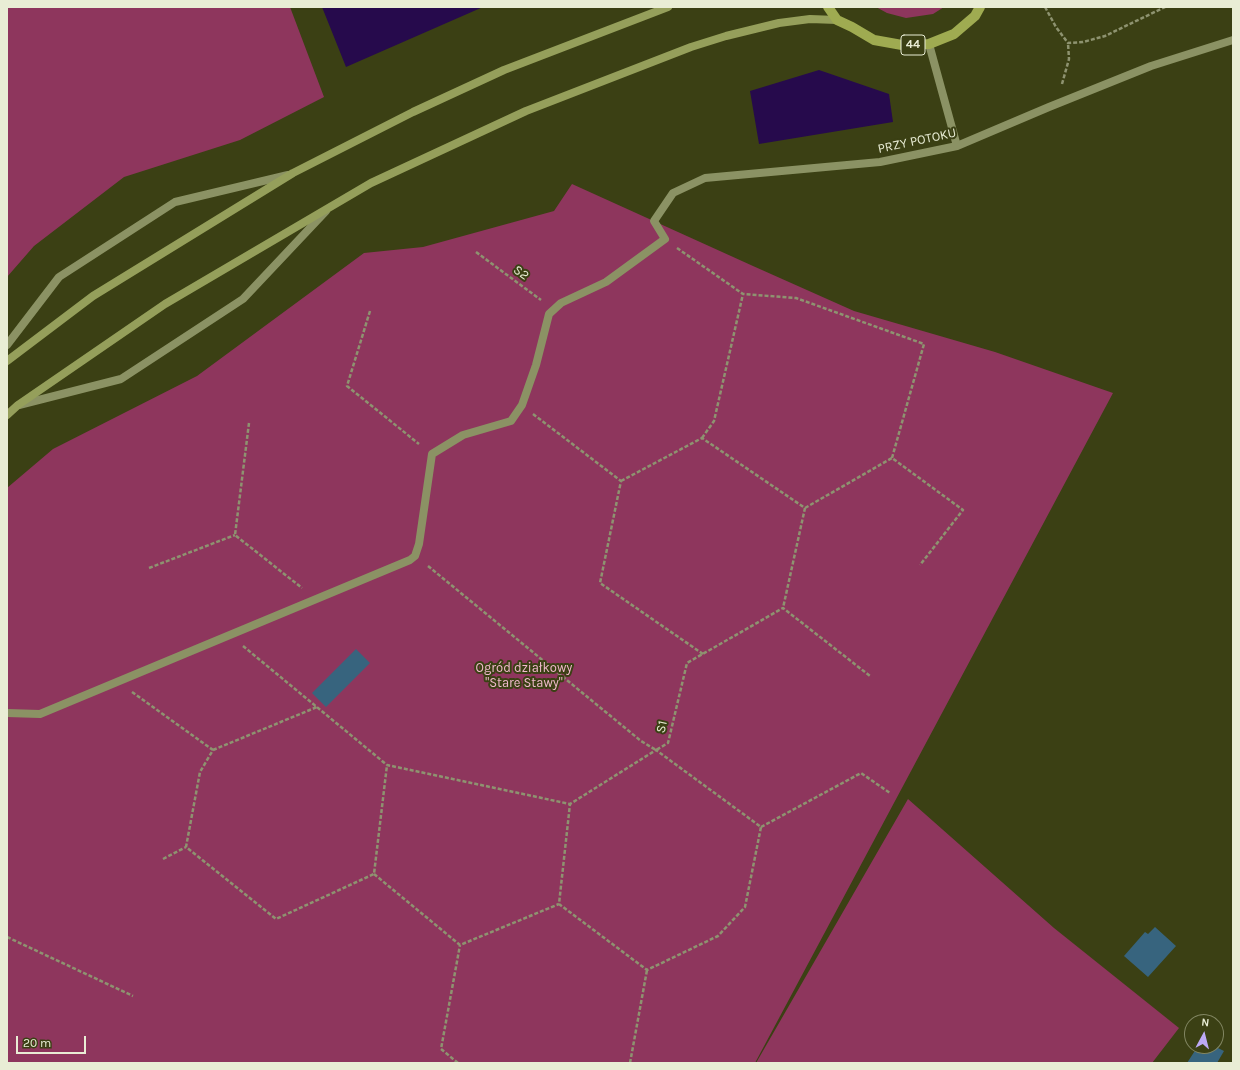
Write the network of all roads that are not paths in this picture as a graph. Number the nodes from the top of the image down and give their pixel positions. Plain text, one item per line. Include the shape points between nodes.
1 (668, 7) edge
2 (828, 7) edge
3 (980, 7) edge
4 (836, 20) junction
5 (1233, 40) edge
6 (929, 44) junction
7 (957, 146) junction
8 (293, 173) junction
9 (328, 209) junction
10 (7, 345) edge
11 (7, 361) edge
12 (18, 405) junction
13 (7, 415) edge
14 (7, 713) edge

1 - 8 main road via 504,70 413,112
2 - 4 main road
3 - 6 main road, 44 via 975,16 954,34
4 - 6 main road, 44 via 874,40 902,45
4 - 9 main road, 44 via 810,19 779,23 692,46 526,111 371,183
5 - 7 lane, PRZY POTOKU via 1151,66
6 - 7 lane
7 - 14 lane, PRZY POTOKU via 880,162 705,178 673,193 654,221 664,239 606,282 561,302 549,314 536,365 522,405 511,421 463,435 432,454 418,544 415,556 410,560 40,714
8 - 10 lane via 175,202 59,277
8 - 11 main road via 93,296
9 - 12 main road, 44 via 165,304
9 - 12 lane via 243,299 121,379
12 - 13 main road, 44

